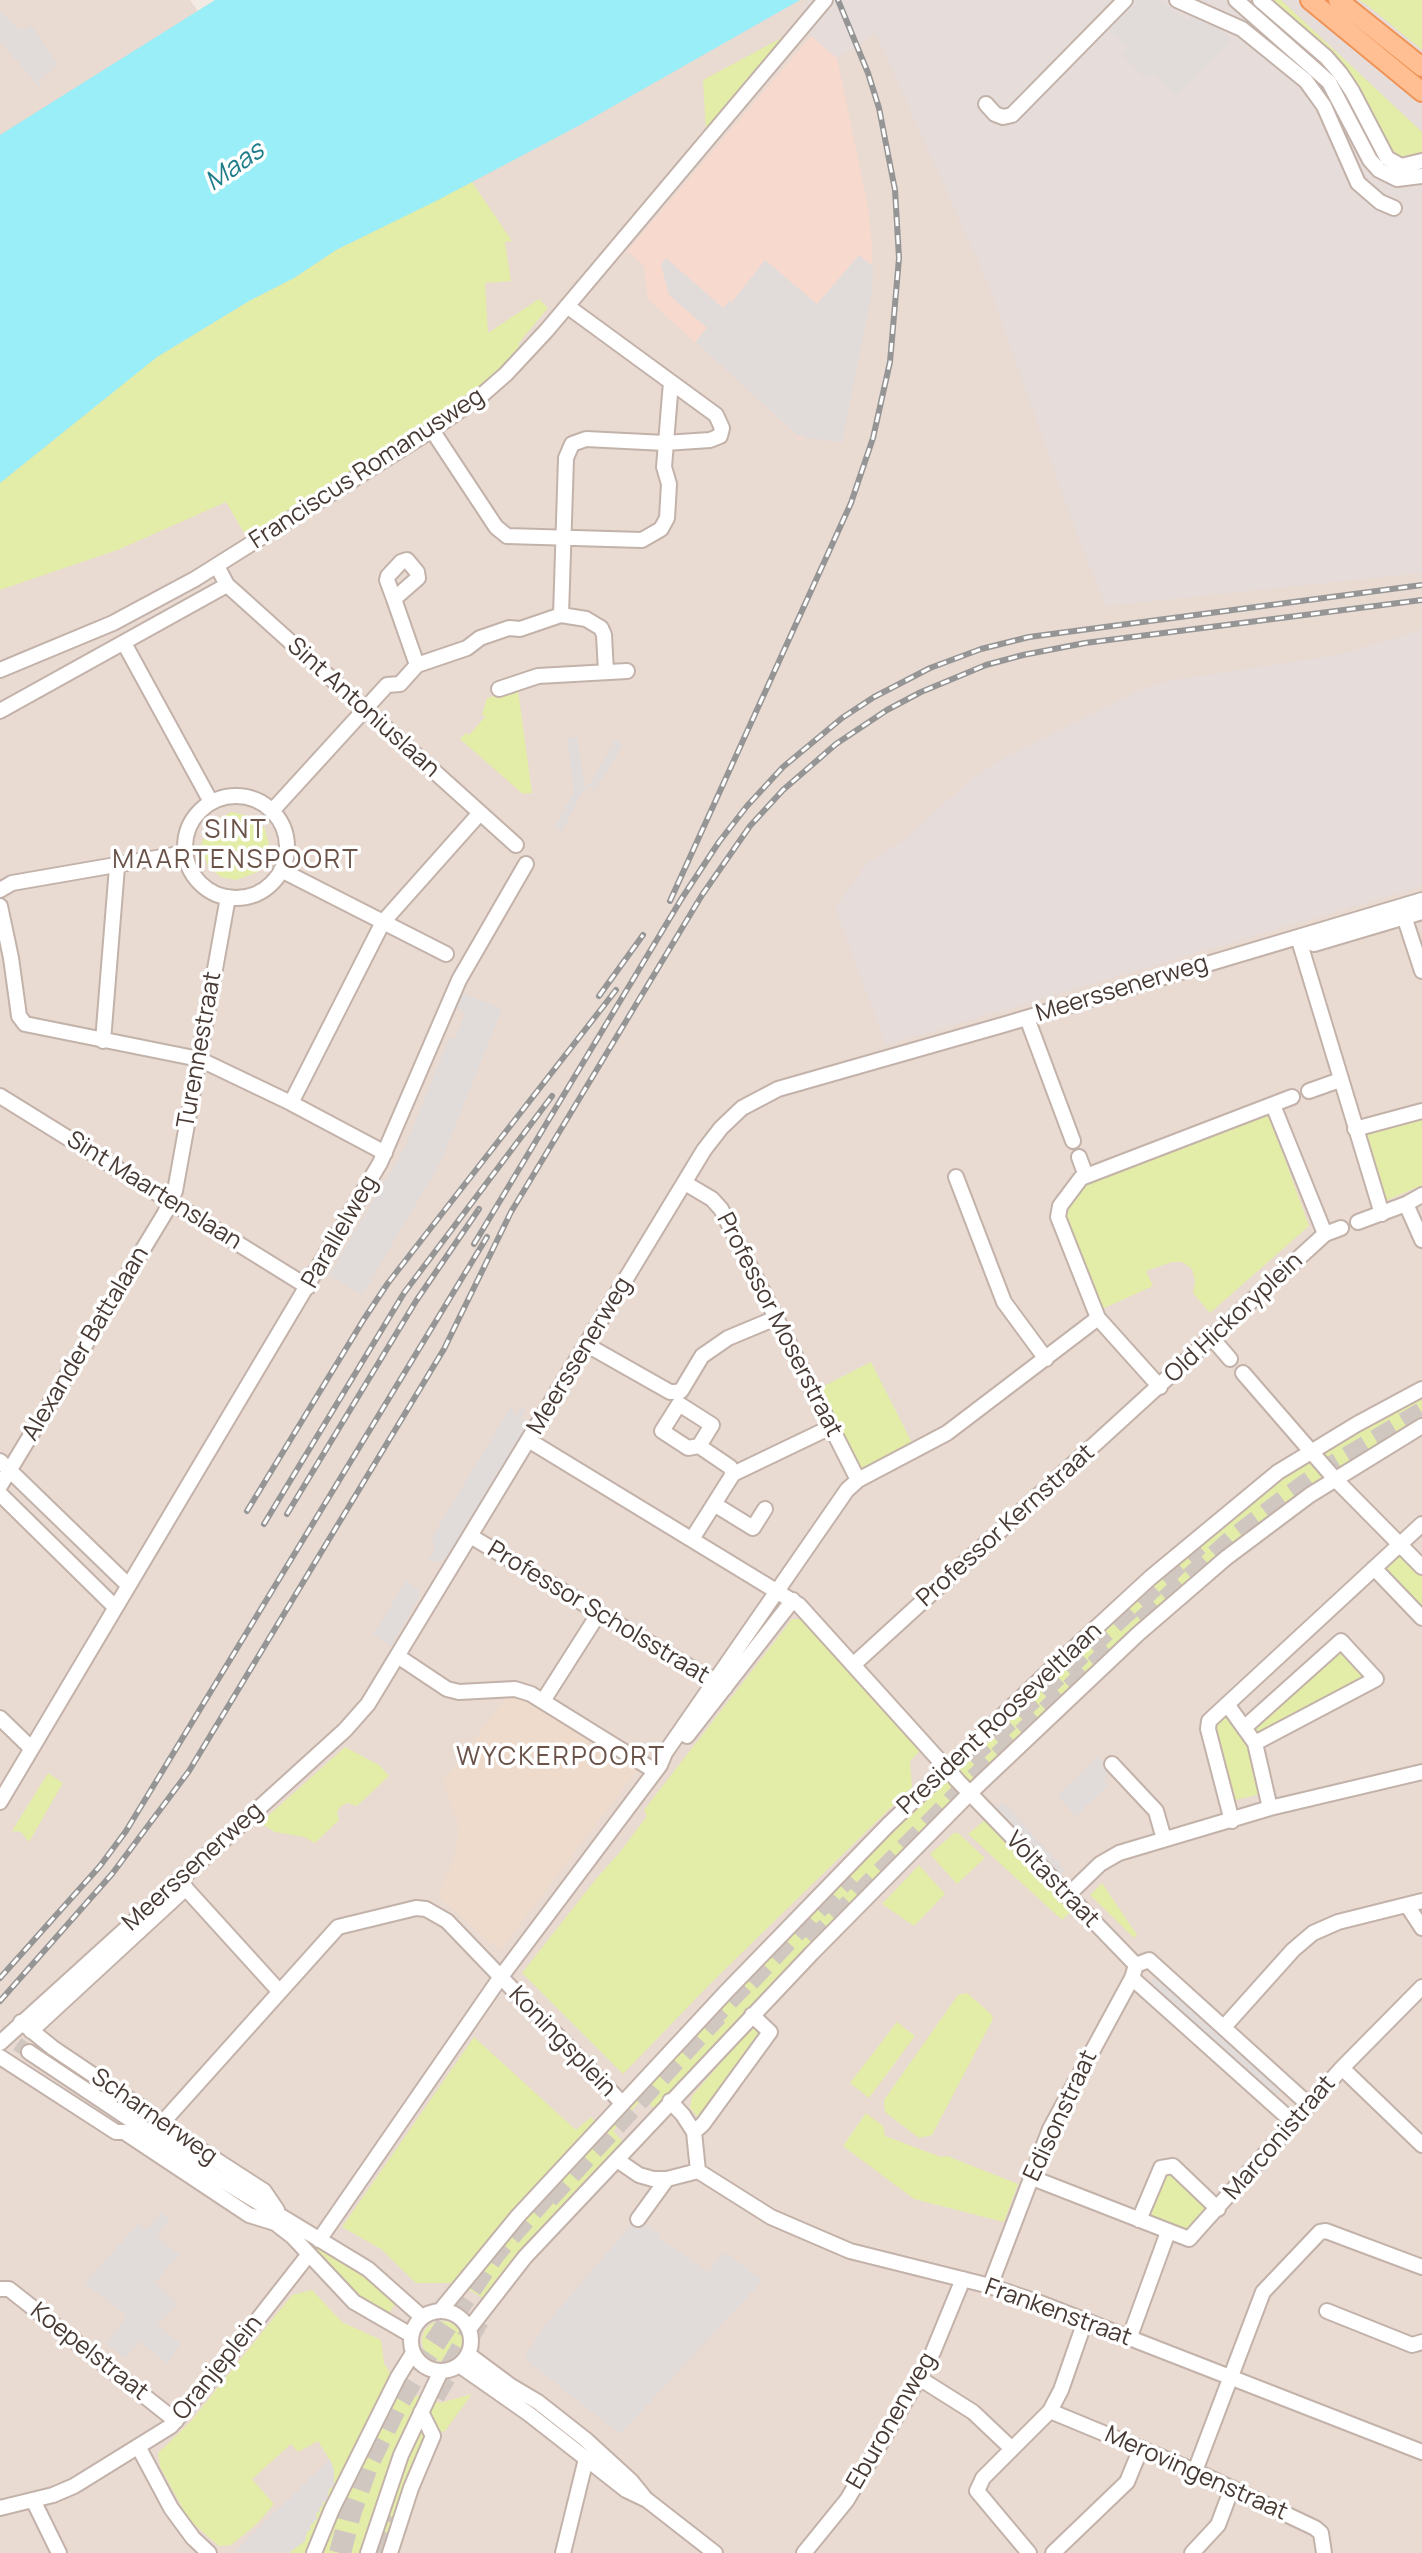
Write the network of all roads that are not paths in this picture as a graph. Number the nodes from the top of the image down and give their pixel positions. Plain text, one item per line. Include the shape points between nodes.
1 (825, 0) edge
2 (1125, 0) edge
3 (1177, 0) edge
4 (1236, 0) edge
5 (1260, 0) edge
6 (1310, 0) edge
7 (1338, 0) edge
8 (1420, 65) edge
9 (1422, 92) edge
10 (986, 104) dead end
11 (1422, 161) edge
12 (1422, 176) edge
13 (1394, 208) dead end
14 (567, 306) junction
15 (671, 382) junction
16 (432, 430) junction
17 (665, 443) junction
18 (563, 537) junction
19 (217, 566) junction
20 (227, 585) junction
21 (394, 599) dead end
22 (561, 615) junction
23 (124, 643) junction
24 (417, 665) junction
25 (0, 670) edge
26 (627, 671) dead end
27 (606, 672) junction
28 (499, 689) dead end
29 (365, 710) junction
30 (0, 711) edge
31 (211, 802) junction
32 (272, 811) junction
33 (480, 813) junction
34 (516, 845) dead end
35 (185, 853) junction
36 (526, 864) dead end
37 (117, 867) junction
38 (281, 870) junction
39 (1, 889) edge
40 (228, 897) junction
41 (1422, 900) edge
42 (0, 906) edge
43 (1403, 911) junction
44 (1422, 912) edge
45 (383, 922) junction
46 (1298, 937) junction
47 (446, 954) dead end
48 (1422, 971) edge
49 (1027, 1018) junction
50 (103, 1041) junction
51 (199, 1059) junction
52 (1340, 1080) junction
53 (1309, 1091) dead end
54 (0, 1096) edge
55 (1292, 1097) dead end
56 (291, 1103) junction
57 (1273, 1105) junction
58 (1422, 1111) edge
59 (1355, 1129) junction
60 (1073, 1141) dead end
61 (385, 1153) junction
62 (1079, 1157) dead end
63 (1086, 1176) junction
64 (956, 1177) dead end
65 (685, 1183) junction
66 (1422, 1195) edge
67 (171, 1202) junction
68 (1406, 1204) junction
69 (1382, 1214) junction
70 (1358, 1222) dead end
71 (1341, 1228) dead end
72 (1325, 1234) junction
73 (1422, 1240) edge
74 (308, 1287) junction
75 (776, 1318) junction
76 (1098, 1318) junction
77 (1212, 1338) junction
78 (587, 1345) junction
79 (1046, 1359) junction
80 (1230, 1359) dead end
81 (1243, 1373) dead end
82 (1160, 1387) junction
83 (1422, 1389) edge
84 (1422, 1426) edge
85 (831, 1427) junction
86 (530, 1441) junction
87 (699, 1446) dead end
88 (1311, 1451) junction
89 (5, 1466) edge
90 (733, 1474) junction
91 (1335, 1479) junction
92 (858, 1480) junction
93 (0, 1486) edge
94 (0, 1494) edge
95 (714, 1504) junction
96 (765, 1509) dead end
97 (1422, 1524) edge
98 (472, 1537) junction
99 (692, 1539) junction
100 (1400, 1545) junction
101 (1422, 1567) edge
102 (1374, 1568) junction
103 (128, 1585) junction
104 (777, 1590) junction
105 (793, 1600) junction
106 (115, 1607) junction
107 (599, 1613) junction
108 (1422, 1618) edge
109 (399, 1657) junction
110 (853, 1665) junction
111 (719, 1685) junction
112 (543, 1701) junction
113 (1227, 1704) junction
114 (0, 1718) edge
115 (1245, 1727) junction
116 (1255, 1743) junction
117 (31, 1748) junction
118 (1112, 1764) dead end
119 (658, 1768) junction
120 (947, 1768) junction
121 (1422, 1772) edge
122 (970, 1793) junction
123 (0, 1802) edge
124 (1270, 1808) junction
125 (1232, 1821) junction
126 (1164, 1839) junction
127 (182, 1884) junction
128 (1067, 1896) junction
129 (1422, 1901) edge
130 (1407, 1905) junction
131 (1422, 1928) edge
132 (1139, 1968) junction
133 (500, 1978) junction
134 (1422, 1987) edge
135 (279, 1991) junction
136 (752, 2015) junction
137 (26, 2027) junction
138 (1224, 2027) junction
139 (0, 2043) edge
140 (29, 2052) tunnel mouth
141 (0, 2057) edge
142 (1342, 2068) junction
143 (670, 2101) junction
144 (622, 2103) junction
145 (1309, 2105) junction
146 (163, 2122) junction
147 (1294, 2123) junction
148 (694, 2132) junction
149 (1419, 2135) edge
150 (617, 2160) junction
151 (698, 2171) junction
152 (1030, 2177) junction
153 (667, 2179) junction
154 (1218, 2209) junction
155 (638, 2219) dead end
156 (280, 2220) junction
157 (1139, 2220) junction
158 (1168, 2232) junction
159 (319, 2240) junction
160 (309, 2254) junction
161 (1422, 2267) edge
162 (963, 2279) junction
163 (990, 2286) junction
164 (0, 2289) edge
165 (440, 2311) junction
166 (1327, 2311) dead end
167 (422, 2317) junction
168 (1085, 2321) junction
169 (469, 2329) junction
170 (411, 2335) junction
171 (1129, 2339) junction
172 (1422, 2342) edge
173 (413, 2353) junction
174 (463, 2360) junction
175 (441, 2371) junction
176 (1230, 2376) junction
177 (919, 2378) junction
178 (1050, 2411) junction
179 (421, 2412) junction
180 (176, 2421) junction
181 (139, 2448) junction
182 (1011, 2448) junction
183 (1141, 2448) junction
184 (1422, 2452) edge
185 (586, 2459) junction
186 (1195, 2471) junction
187 (1232, 2488) junction
188 (33, 2500) junction
189 (647, 2500) junction
190 (0, 2508) edge
191 (59, 2553) edge
192 (209, 2553) edge
193 (314, 2553) edge
194 (368, 2553) edge
195 (390, 2553) edge
196 (563, 2553) edge
197 (715, 2553) edge
198 (804, 2553) edge
199 (1029, 2553) edge
200 (1053, 2553) edge
201 (1192, 2553) edge
202 (1324, 2553) edge

1 - 14 street, Franciscus Romanusweg
2 - 10 street via 1012,115 995,114
3 - 13 street via 1242,29 1306,81 1324,106 1358,183
4 - 12 street via 1329,82 1376,167 1397,179
5 - 11 street via 1340,73 1387,158 1401,166
6 - 9 main road
7 - 8 main road
14 - 15 street
14 - 16 street, Franciscus Romanusweg via 491,387
15 - 17 street
15 - 17 street via 716,415 722,428 720,436 710,440
16 - 18 street via 501,532
16 - 19 street, Franciscus Romanusweg
17 - 18 street via 586,439 572,444 566,458
17 - 18 street via 669,484 661,529 642,540
18 - 22 street
19 - 20 street, Sint Antoniuslaan
19 - 25 street, Franciscus Romanusweg via 113,623
20 - 23 street
20 - 29 street, Sint Antoniuslaan
21 - 24 street
22 - 24 street via 480,638 467,648
22 - 27 street via 601,628
23 - 30 street
23 - 31 street
24 - 29 street via 400,684 387,685
26 - 27 street
27 - 28 street via 538,676
29 - 32 street
29 - 33 street, Sint Antoniuslaan
31 - 32 street via 243,796
31 - 35 street via 188,828
32 - 38 street via 285,836
33 - 34 street, Sint Antoniuslaan
33 - 45 street
35 - 37 street
35 - 40 street via 199,882
36 - 61 street, Parallelweg via 459,980
37 - 39 street
37 - 50 street
38 - 40 street via 259,892
38 - 45 street
40 - 51 street, Turennestraat
41 - 43 street, Meerssenerweg
42 - 50 street via 21,1021
43 - 44 street, Meerssenerweg
43 - 46 street, Meerssenerweg
43 - 48 street
45 - 47 street
45 - 56 street
46 - 49 street, Meerssenerweg
46 - 52 street
49 - 60 street
49 - 65 street, Meerssenerweg via 767,1094 721,1128
50 - 51 street
51 - 56 street
51 - 67 street, Turennestraat
52 - 53 street
52 - 59 street
54 - 67 street, Sint Maartenslaan
55 - 57 street, Old Hickoryplein
56 - 61 street
57 - 63 street, Old Hickoryplein
57 - 72 street, Old Hickoryplein
58 - 59 street
59 - 69 street
61 - 74 street, Parallelweg
62 - 63 street
63 - 76 street, Old Hickoryplein via 1076,1181 1058,1217
64 - 79 street via 1004,1302
65 - 75 street, Professor Moserstraat via 721,1209
65 - 78 street, Meerssenerweg
66 - 68 street
67 - 74 street, Sint Maartenslaan
67 - 89 street, Alexander Battalaan
68 - 69 street
68 - 73 street
69 - 70 street
71 - 72 street, Old Hickoryplein
72 - 77 street, Old Hickoryplein
74 - 103 street, Parallelweg
75 - 78 street via 728,1338 702,1356 681,1391 670,1392
75 - 85 street, Professor Moserstraat
76 - 79 street
76 - 82 street, Old Hickoryplein
77 - 80 street
77 - 82 street, Old Hickoryplein
78 - 86 street, Meerssenerweg
79 - 92 street via 947,1433
81 - 88 street
82 - 110 street, Professor Kernstraat
83 - 88 street, President Rooseveltlaan
84 - 91 street, President Rooseveltlaan
85 - 90 street
85 - 92 street, Professor Moserstraat
86 - 98 street, Meerssenerweg
86 - 99 street, Voltastraat
87 - 90 street
88 - 91 street
88 - 120 street, President Rooseveltlaan via 1150,1578
89 - 93 street, Alexander Battalaan
89 - 103 street
90 - 95 street
91 - 100 street
91 - 122 street, President Rooseveltlaan via 1181,1595
92 - 104 street
94 - 106 street
95 - 96 street via 753,1528
95 - 99 street
97 - 100 street
98 - 107 street, Professor Scholsstraat
98 - 109 street, Meerssenerweg
99 - 104 street, Voltastraat
100 - 101 street
100 - 102 street
102 - 108 street
102 - 113 street
103 - 106 street, Parallelweg
104 - 105 street, Voltastraat
104 - 111 street
105 - 110 street, Voltastraat
105 - 111 street
106 - 117 street, Parallelweg
107 - 111 street, Professor Scholsstraat
107 - 112 street
109 - 112 street via 447,1689 515,1689
109 - 127 street, Meerssenerweg via 355,1720
110 - 120 street, Voltastraat
111 - 119 street
112 - 119 street
113 - 115 street
113 - 125 street via 1207,1725
114 - 117 street
115 - 116 street
115 - 116 street via 1341,1641 1376,1679
116 - 124 street
117 - 123 street, Parallelweg
118 - 126 street via 1156,1811
119 - 133 street
120 - 122 street, Voltastraat
120 - 144 street, President Rooseveltlaan
121 - 124 street
122 - 128 street, Voltastraat
122 - 136 street, President Rooseveltlaan
124 - 125 street
125 - 126 street
126 - 128 street via 1106,1860
127 - 135 street
127 - 137 street, Meerssenerweg
128 - 132 street, Voltastraat
129 - 130 street
130 - 131 street
130 - 138 street via 1313,1933
132 - 138 street, Voltastraat
132 - 147 street, Voltastraat
132 - 152 street, Edisonstraat via 1050,2129
133 - 135 street via 447,1921 416,1908 338,1927
133 - 144 street, Koningsplein
133 - 159 street, Koningsplein
134 - 142 street, Marconistraat
135 - 146 street
136 - 143 street, President Rooseveltlaan
136 - 148 street via 770,2032
137 - 139 street, Meerssenerweg
137 - 146 street, Scharnerweg
138 - 145 street, Voltastraat
140 - 156 street, Scharnerweg
141 - 156 street, Scharnerweg via 249,2215
142 - 145 street, Marconistraat
142 - 149 street
143 - 148 street
143 - 150 street, President Rooseveltlaan
144 - 165 street, Koningsplein via 492,2245
145 - 147 street, Marconistraat
146 - 156 street, Scharnerweg via 264,2191
147 - 154 street, Marconistraat
148 - 151 street
150 - 153 street via 639,2175
150 - 169 street via 525,2257
151 - 153 street
151 - 162 street, Frankenstraat via 754,2208 822,2240
152 - 157 street
152 - 163 street, Edisonstraat
153 - 155 street
154 - 157 street, Marconistraat via 1173,2166 1161,2168
154 - 158 street, Marconistraat via 1189,2239
156 - 159 street, Scharnerweg
156 - 160 street, Scharnerweg
157 - 158 street
158 - 171 street
159 - 167 street, Scharnerweg via 368,2269
160 - 170 street, Scharnerweg via 354,2302
160 - 180 street, Oranjeplein
161 - 176 street via 1320,2232 1263,2292
162 - 163 street, Frankenstraat
162 - 177 street, Eburonenweg
163 - 168 street, Frankenstraat
164 - 180 street, Koepelstraat via 9,2289
165 - 167 street
165 - 169 street via 457,2316
166 - 172 street via 1412,2345
167 - 170 street
168 - 171 street, Frankenstraat
168 - 178 street
169 - 174 street
170 - 173 street
171 - 176 street, Frankenstraat
173 - 175 street via 427,2368
173 - 193 street
174 - 175 street
174 - 185 street
174 - 189 street via 534,2399 585,2439
175 - 179 street
176 - 184 street, Frankenstraat
176 - 186 street
177 - 182 street via 973,2412
177 - 198 street, Eburonenweg via 847,2500
178 - 182 street
178 - 183 street, Merovingenstraat
179 - 194 street via 389,2484
179 - 195 street via 433,2436
180 - 181 street, Oranjeplein
181 - 188 street, Oranjeplein via 74,2486
181 - 192 street via 171,2508
182 - 199 street via 977,2491
183 - 186 street, Merovingenstraat
183 - 200 street via 1127,2482
185 - 189 street
185 - 196 street
186 - 187 street, Merovingenstraat
187 - 201 street via 1218,2525
187 - 202 street, Merovingenstraat via 1315,2528
188 - 190 street, Oranjeplein
188 - 191 street
189 - 197 street

